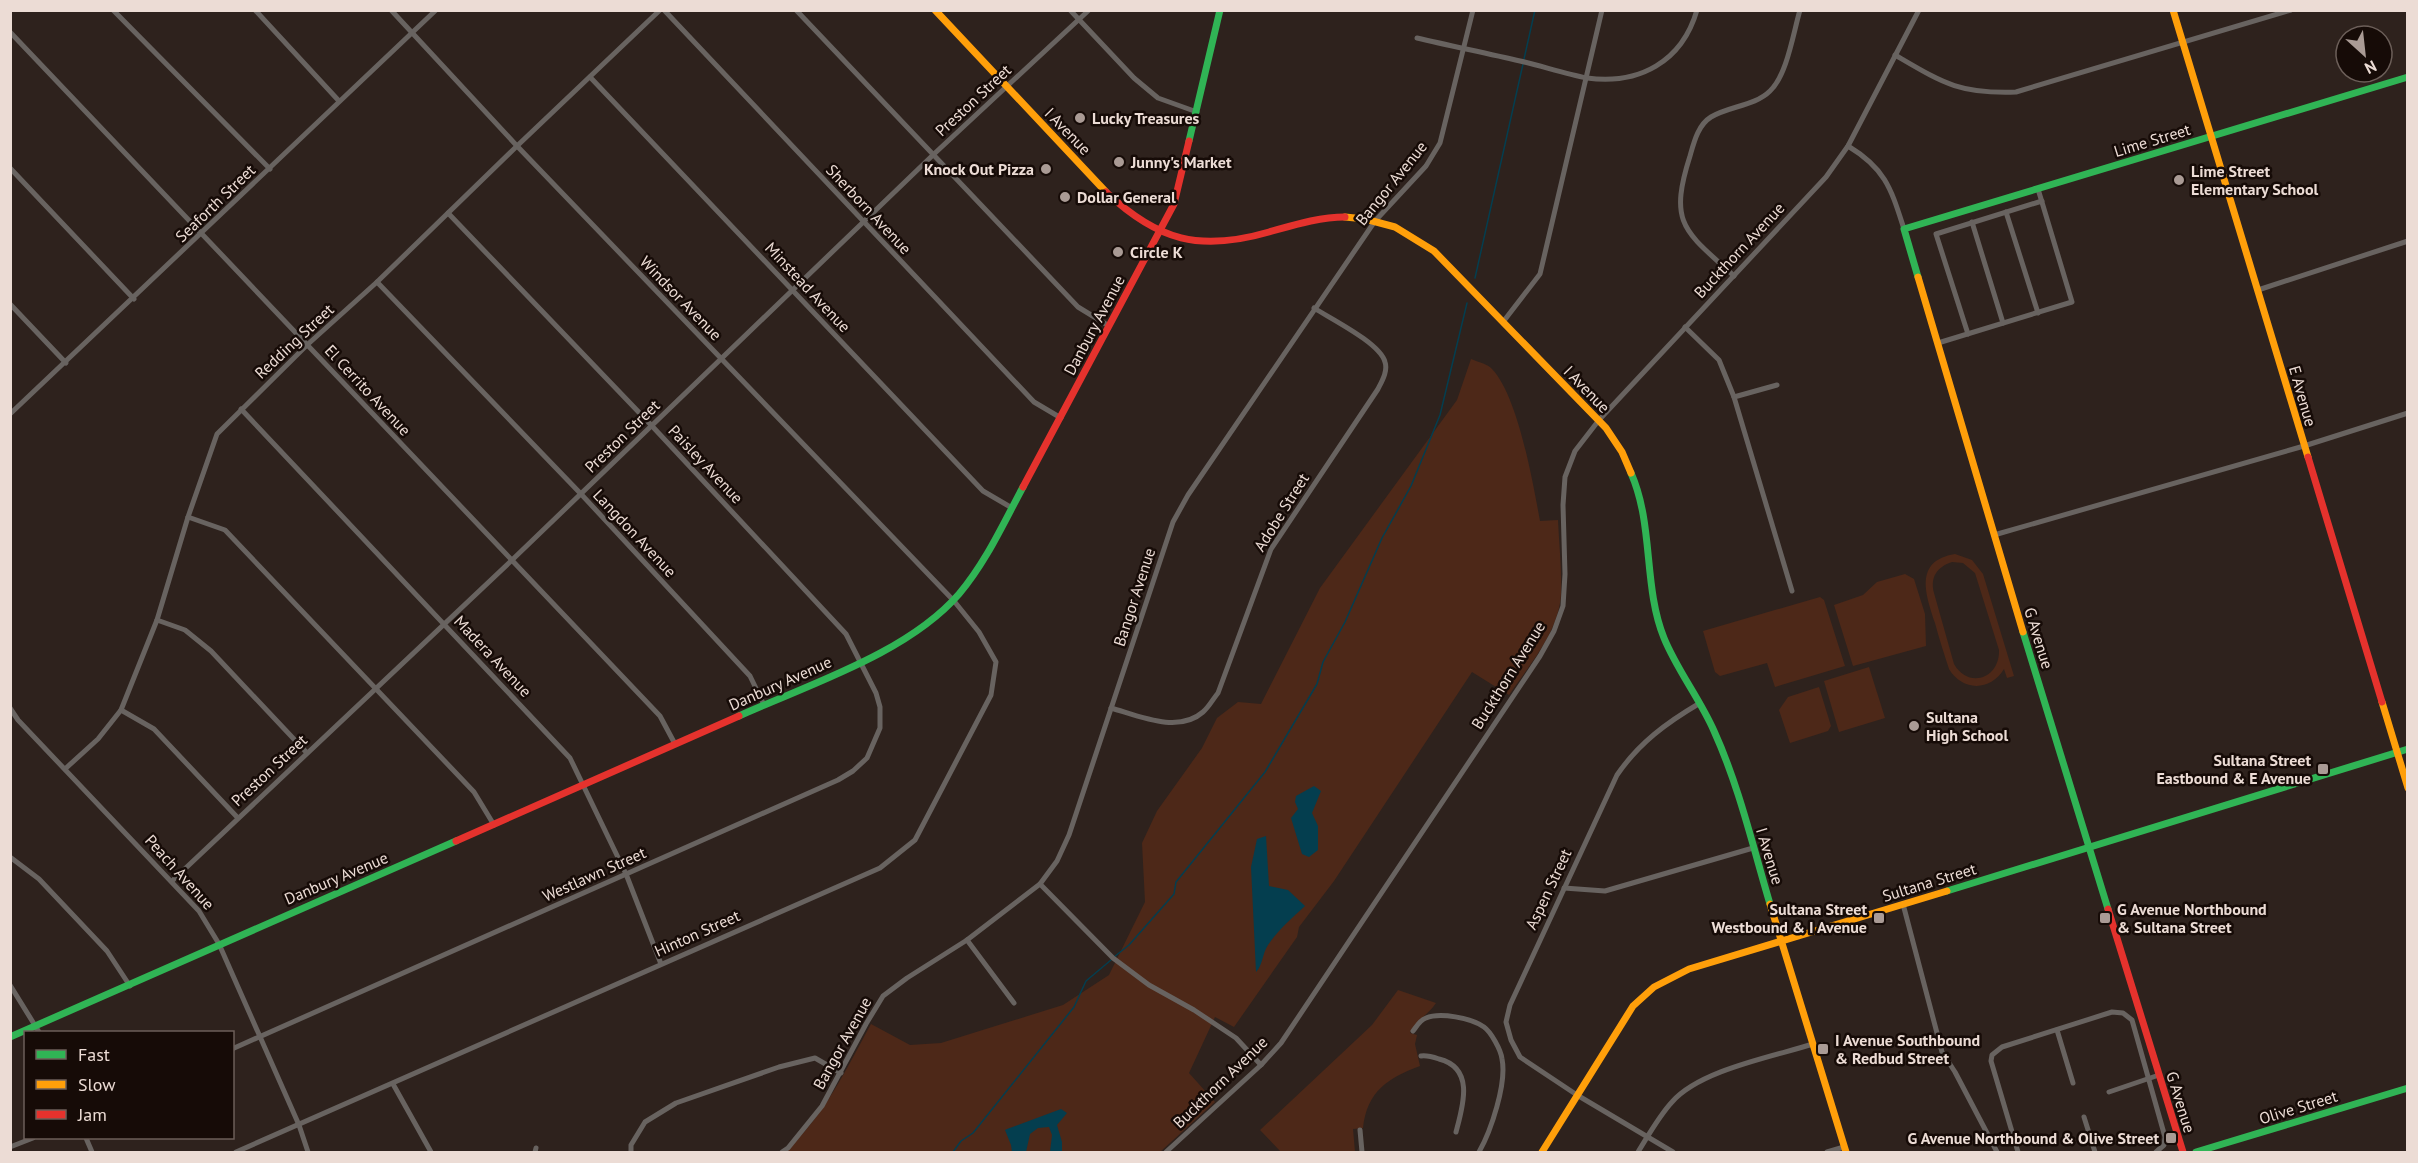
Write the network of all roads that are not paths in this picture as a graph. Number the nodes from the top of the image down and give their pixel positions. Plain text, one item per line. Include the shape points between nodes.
1 (113, 10) edge
2 (255, 10) edge
3 (391, 10) edge
4 (436, 10) edge
5 (662, 10) edge
6 (796, 10) edge
7 (935, 10) edge
8 (1070, 10) edge
9 (1089, 10) edge
10 (1220, 10) edge
11 (1473, 10) edge
12 (1602, 10) edge
13 (1697, 10) edge
14 (1800, 10) edge
15 (1919, 10) edge
16 (2174, 10) edge
17 (2291, 10) edge
18 (1079, 20) junction
19 (10, 32) edge
20 (412, 32) junction
21 (1417, 38) dead end
22 (2184, 44) junction
23 (1464, 47) junction
24 (1895, 55) junction
25 (590, 77) junction
26 (2408, 77) edge
27 (1586, 78) junction
28 (1008, 87) junction
29 (339, 101) junction
30 (1197, 112) junction
31 (2210, 137) junction
32 (517, 146) junction
33 (1848, 146) junction
34 (934, 154) junction
35 (10, 168) edge
36 (270, 169) junction
37 (2038, 189) junction
38 (2042, 201) junction
39 (2006, 212) junction
40 (448, 213) junction
41 (1375, 221) junction
42 (1972, 222) junction
43 (864, 224) junction
44 (1904, 229) junction
45 (1161, 232) junction
46 (203, 233) junction
47 (2408, 241) edge
48 (1734, 276) junction
49 (377, 282) junction
50 (2258, 290) junction
51 (793, 291) junction
52 (134, 298) junction
53 (10, 304) edge
54 (1314, 308) junction
55 (2038, 313) junction
56 (1503, 322) junction
57 (2003, 324) junction
58 (1109, 326) junction
59 (1685, 327) junction
60 (1968, 334) junction
61 (1938, 344) junction
62 (307, 345) junction
63 (721, 360) junction
64 (66, 363) junction
65 (1777, 385) dead end
66 (1734, 397) junction
67 (241, 409) junction
68 (2408, 413) edge
69 (10, 414) edge
70 (1061, 418) junction
71 (1599, 420) junction
72 (652, 426) junction
73 (2304, 446) junction
74 (581, 494) junction
75 (1012, 508) junction
76 (188, 517) junction
77 (1995, 535) junction
78 (511, 561) junction
79 (1792, 591) dead end
80 (954, 601) junction
81 (157, 620) junction
82 (443, 624) junction
83 (861, 662) junction
84 (376, 689) junction
85 (1700, 703) junction
86 (764, 705) junction
87 (10, 708) edge
88 (1111, 708) junction
89 (121, 710) junction
90 (675, 744) junction
91 (2408, 749) edge
92 (2396, 752) junction
93 (307, 753) junction
94 (65, 769) junction
95 (584, 784) junction
96 (2408, 788) edge
97 (237, 817) junction
98 (494, 825) junction
99 (1753, 848) junction
100 (2090, 848) junction
101 (10, 857) edge
102 (626, 874) junction
103 (172, 881) junction
104 (1040, 884) junction
105 (1564, 888) junction
106 (1903, 904) junction
107 (967, 940) junction
108 (1781, 941) junction
109 (219, 944) junction
110 (661, 964) junction
111 (10, 985) edge
112 (130, 986) junction
113 (1014, 1003) dead end
114 (38, 1029) edge
115 (2057, 1030) junction
116 (1413, 1031) dead end
117 (259, 1037) junction
118 (1813, 1044) junction
119 (234, 1048) edge
120 (1421, 1056) dead end
121 (1261, 1065) junction
122 (842, 1073) junction
123 (2159, 1075) junction
124 (2149, 1078) junction
125 (2073, 1083) dead end
126 (393, 1084) junction
127 (2408, 1088) edge
128 (2109, 1092) dead end
129 (1577, 1095) junction
130 (2084, 1117) dead end
131 (299, 1125) junction
132 (1360, 1130) dead end
133 (1456, 1132) dead end
134 (1648, 1137) junction
135 (28, 1139) edge
136 (10, 1147) edge
137 (1845, 1150) edge
138 (236, 1152) edge
139 (308, 1152) edge
140 (430, 1152) edge
141 (631, 1152) edge
142 (782, 1152) edge
143 (1166, 1152) edge
144 (1362, 1152) edge
145 (1479, 1152) edge
146 (1542, 1152) edge
147 (1638, 1152) edge
148 (1673, 1152) edge
149 (1827, 1152) edge
150 (1997, 1152) edge
151 (2018, 1152) edge
152 (2095, 1152) edge
153 (2156, 1152) edge
154 (2183, 1152) edge
155 (2196, 1152) edge

1 - 36 street
2 - 29 street
3 - 20 street, Windsor Avenue
4 - 20 street, Seaforth Street
5 - 25 street, Redding Street
5 - 43 street, Sherborn Avenue
6 - 34 street
7 - 28 street, I Avenue
8 - 18 street
9 - 18 street, Preston Street
10 - 30 street, Danbury Avenue
11 - 23 street, Bangor Avenue
12 - 27 street
13 - 27 street via 1681,45 1665,61 1619,80
14 - 48 street via 1780,77 1769,92 1709,118 1697,134 1681,184 1680,215 1692,237
15 - 24 street, Buckthorn Avenue
16 - 22 street, E Avenue
17 - 22 street
18 - 28 street, Preston Street
18 - 30 street via 1158,98
19 - 46 street, El Cerrito Avenue
20 - 29 street, Seaforth Street
20 - 32 street, Windsor Avenue
21 - 23 street
22 - 24 street via 2016,92 1964,90
22 - 31 street, E Avenue
23 - 27 street
23 - 41 street, Bangor Avenue via 1440,143 1426,166
24 - 33 street, Buckthorn Avenue
25 - 32 street, Redding Street
25 - 51 street, Minstead Avenue
26 - 31 street, Lime Street
27 - 56 street via 1540,274
28 - 34 street, Preston Street
28 - 45 street, I Avenue via 1126,211
29 - 36 street, Seaforth Street
30 - 45 street, Danbury Avenue via 1174,204
31 - 37 street, Lime Street
31 - 50 street, E Avenue
32 - 40 street, Redding Street
32 - 63 street, Windsor Avenue
33 - 44 street, G Avenue via 1881,171
33 - 48 street, Buckthorn Avenue via 1826,177
34 - 43 street, Preston Street
34 - 58 street via 1078,307
35 - 52 street
36 - 46 street, Seaforth Street
37 - 38 street
37 - 44 street, Lime Street
38 - 39 street
38 - 55 street via 2073,302
39 - 42 street
39 - 55 street
40 - 49 street, Redding Street
40 - 72 street, Paisley Avenue
41 - 45 street, I Avenue via 1320,219 1217,243 1189,241
41 - 54 street, Bangor Avenue
41 - 56 street, I Avenue via 1424,243
42 - 57 street
42 - 60 street via 1936,234
43 - 51 street, Preston Street
43 - 70 street, Sherborn Avenue via 1034,402
44 - 61 street, G Avenue
45 - 58 street, Danbury Avenue
46 - 52 street, Seaforth Street
46 - 62 street, El Cerrito Avenue
47 - 50 street
48 - 59 street, Buckthorn Avenue
49 - 62 street, Redding Street
49 - 74 street, Langdon Avenue
50 - 73 street, E Avenue
51 - 63 street, Preston Street
51 - 75 street, Minstead Avenue via 984,491
52 - 64 street, Seaforth Street
53 - 64 street
54 - 88 street, Bangor Avenue via 1173,522
54 - 88 street, Adobe Street via 1376,348 1385,362 1385,374 1378,389 1271,549 1218,693 1204,711 1194,718 1160,722
55 - 57 street
56 - 71 street, I Avenue
57 - 60 street
58 - 70 street, Danbury Avenue
59 - 66 street via 1719,360
59 - 71 street, Buckthorn Avenue
60 - 61 street
61 - 77 street, G Avenue
62 - 67 street, Redding Street
62 - 78 street, El Cerrito Avenue
63 - 72 street, Preston Street
63 - 80 street, Windsor Avenue
64 - 69 street, Seaforth Street
65 - 66 street
66 - 79 street
67 - 76 street, Redding Street via 217,434
67 - 82 street, Madera Avenue
68 - 73 street
70 - 75 street, Danbury Avenue
71 - 85 street, I Avenue via 1633,473 1641,500 1659,625
71 - 121 street, Buckthorn Avenue via 1575,451 1565,477 1565,592 1554,631 1308,1004
72 - 74 street, Preston Street
72 - 83 street, Paisley Avenue via 846,634
73 - 77 street
73 - 92 street, E Avenue
74 - 78 street, Preston Street
74 - 86 street, Langdon Avenue via 750,676
75 - 80 street, Danbury Avenue via 984,560
76 - 81 street, Redding Street
76 - 84 street via 225,531
77 - 100 street, G Avenue
78 - 82 street, Preston Street
78 - 90 street, El Cerrito Avenue via 660,716
80 - 83 street, Danbury Avenue via 915,634
80 - 110 street, Hinton Street via 979,632 996,662 991,695 915,840 880,868
81 - 89 street, Redding Street
81 - 93 street via 185,630 211,651
82 - 84 street, Preston Street
82 - 95 street, Madera Avenue via 570,758
83 - 86 street, Danbury Avenue
83 - 102 street, Westlawn Street via 876,693 880,717 878,736 861,765 838,780
84 - 93 street, Preston Street
84 - 98 street via 474,792
85 - 99 street, I Avenue via 1719,742
85 - 105 street, Aspen Street via 1668,722 1630,757 1603,801
86 - 90 street, Danbury Avenue
87 - 94 street, Peach Avenue
88 - 104 street, Bangor Avenue via 1069,835
89 - 94 street, Redding Street via 98,739
89 - 97 street via 154,729
90 - 95 street, Danbury Avenue
91 - 92 street, Sultana Street
92 - 96 street, E Avenue
92 - 100 street, Sultana Street
93 - 97 street, Preston Street
94 - 103 street, Peach Avenue
95 - 98 street, Danbury Avenue
95 - 102 street, Madera Avenue
97 - 103 street, Preston Street
98 - 109 street, Danbury Avenue
99 - 105 street via 1605,891
99 - 108 street, I Avenue
100 - 106 street, Sultana Street
100 - 123 street, G Avenue
101 - 112 street via 39,879 107,951
102 - 110 street, Madera Avenue
102 - 117 street, Westlawn Street
103 - 109 street, Peach Avenue via 199,910
104 - 107 street, Bangor Avenue
104 - 121 street via 1113,958 1149,985 1236,1038
105 - 129 street, Aspen Street via 1510,1005 1506,1023 1520,1057
106 - 108 street, Sultana Street
106 - 150 street via 1942,1052
107 - 113 street
107 - 122 street, Bangor Avenue via 883,996
108 - 118 street, I Avenue
108 - 129 street, Sultana Street via 1689,969 1666,978 1643,994 1626,1014
109 - 112 street, Danbury Avenue
109 - 117 street, Peach Avenue
110 - 126 street, Hinton Street
111 - 114 street
112 - 114 street, Danbury Avenue
115 - 124 street via 2112,1012 2123,1013 2132,1020
115 - 125 street
115 - 151 street via 2002,1047 1992,1055
116 - 145 street via 1423,1019 1450,1015 1484,1028 1502,1056 1504,1070 1497,1104
117 - 119 street, Westlawn Street
117 - 131 street, Peach Avenue
118 - 134 street via 1695,1083 1672,1101
118 - 137 street, I Avenue
120 - 133 street via 1449,1061 1460,1076 1465,1098
121 - 143 street, Buckthorn Avenue
122 - 141 street via 815,1058 676,1103 645,1122
122 - 142 street, Bangor Avenue via 822,1106
123 - 124 street
123 - 154 street, G Avenue
124 - 128 street
124 - 153 street via 2165,1137 2164,1145
126 - 131 street, Hinton Street
126 - 140 street
127 - 155 street, Olive Street
129 - 134 street, Aspen Street
129 - 146 street, Sultana Street
130 - 152 street
131 - 138 street, Hinton Street
131 - 139 street, Peach Avenue
132 - 144 street
134 - 147 street
134 - 148 street, Aspen Street
135 - 136 street
137 - 149 street

